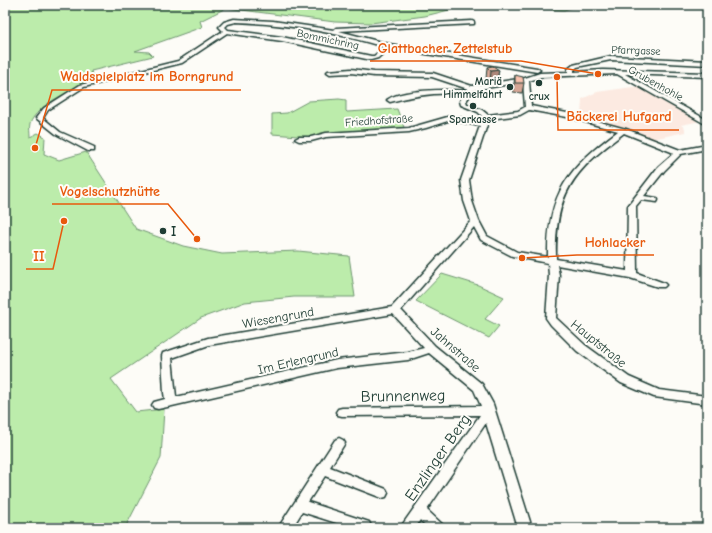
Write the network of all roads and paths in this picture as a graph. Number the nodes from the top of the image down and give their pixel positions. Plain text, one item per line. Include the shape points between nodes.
1 (472, 23) dead end
2 (321, 30) junction
3 (226, 31) junction
4 (388, 46) junction
5 (645, 59) junction
6 (530, 61) dead end
7 (707, 63) edge
8 (330, 72) dead end
9 (539, 72) junction
10 (617, 72) junction
11 (654, 73) junction
12 (571, 74) junction
13 (707, 76) edge
14 (498, 77) edge
15 (526, 80) junction
16 (509, 83) junction
17 (470, 91) junction
18 (390, 100) dead end
19 (528, 108) junction
20 (484, 121) junction
21 (707, 123) edge
22 (624, 130) junction
23 (300, 139) dead end
24 (707, 147) edge
25 (91, 149) dead end
26 (679, 152) junction
27 (639, 197) junction
28 (654, 200) dead end
29 (475, 221) junction
30 (552, 261) junction
31 (632, 276) junction
32 (661, 285) dead end
33 (395, 310) junction
34 (431, 349) junction
35 (707, 400) edge
36 (172, 402) junction
37 (158, 406) dead end
38 (487, 406) junction
39 (342, 412) dead end
40 (339, 443) dead end
41 (322, 469) junction
42 (382, 493) dead end
43 (299, 505) junction
44 (419, 510) junction
45 (364, 526) dead end
46 (285, 528) edge
47 (407, 528) edge
48 (437, 528) edge
49 (525, 528) edge

1 - 2 street
2 - 3 street, Bommichring via 236,20 223,25
2 - 4 street, Bommichring
3 - 4 street, Bommichring via 282,39 371,58 376,58
3 - 25 street via 185,60 82,86 46,109 39,118 58,133
4 - 9 street
5 - 7 street, Pfarrgasse
5 - 11 street
5 - 12 street, Pfarrgasse via 611,58 589,62 571,68
6 - 9 street
8 - 17 street via 433,75
9 - 12 street
9 - 15 street
10 - 11 street
10 - 12 street
10 - 21 street, Grubenhohle
11 - 13 street
14 - 16 street
15 - 16 street
15 - 19 street
16 - 17 street
17 - 18 street via 455,90
17 - 20 street via 463,101 464,105 480,111
19 - 20 street
19 - 22 street via 560,113
20 - 23 street, Friedhofstraße via 451,118 424,128
20 - 29 street via 465,180 468,201
22 - 26 street
22 - 30 street, Hauptstraße via 592,153 574,172 563,192 553,225
24 - 26 street
26 - 27 street via 661,169
27 - 28 street
27 - 31 street via 632,206
29 - 30 street via 484,238 515,254
29 - 33 street
30 - 31 street
30 - 35 street, Hauptstraße via 554,275 551,318 554,324 581,348 625,380 658,394
31 - 32 street
33 - 34 street, Jahnstraße
33 - 36 street, Wiesengrund via 208,342 167,356 169,393
34 - 36 street, Im Erlengrund via 408,356 337,364
34 - 38 street, Jahnstraße via 478,387
36 - 37 street, Im Erlengrund
38 - 39 street, Brunnenweg
38 - 44 street, Enzlinger Berg via 454,462
38 - 49 street, Jahnstraße
40 - 41 street
41 - 42 street
41 - 43 street
43 - 45 street
43 - 46 street
44 - 47 street, Enzlinger Berg
44 - 48 street

